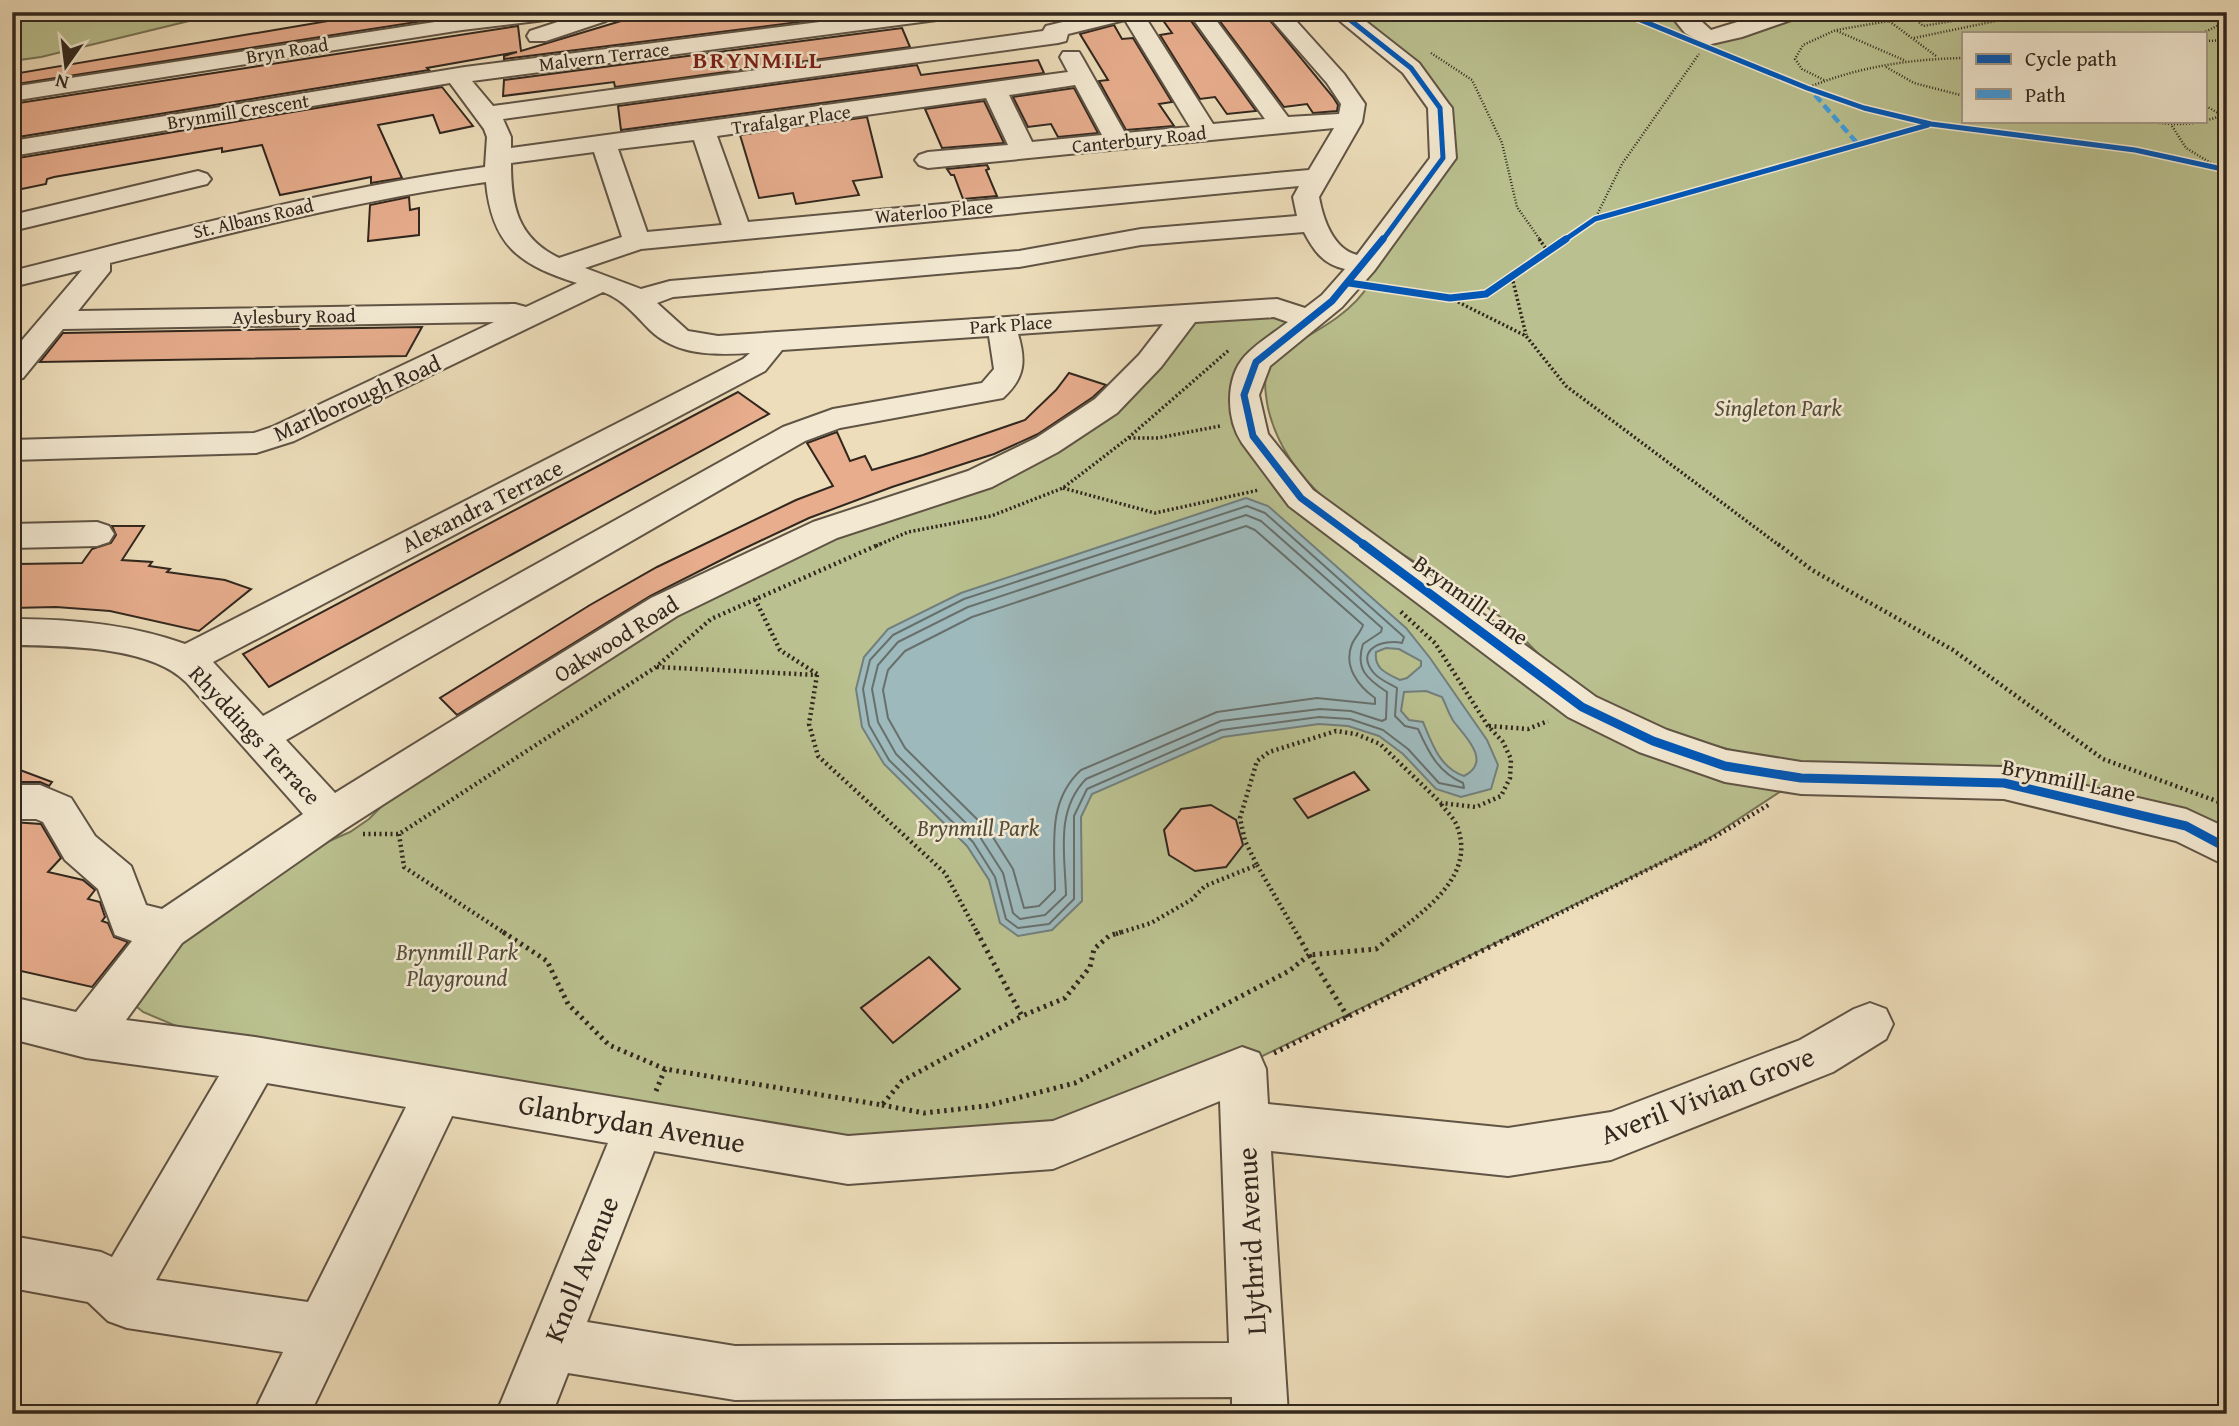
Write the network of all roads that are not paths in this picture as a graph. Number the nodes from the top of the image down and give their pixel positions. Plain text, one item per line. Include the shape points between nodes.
1 (562, 12) edge
2 (601, 12) edge
3 (952, 12) edge
4 (1131, 12) edge
5 (1199, 12) edge
6 (1276, 12) edge
7 (1340, 12) edge
8 (1679, 12) edge
9 (1783, 12) edge
10 (1051, 27) edge
11 (465, 74) junction
12 (1083, 78) junction
13 (995, 91) junction
14 (12, 94) edge
15 (486, 114) junction
16 (1350, 122) junction
17 (1281, 125) junction
18 (703, 131) junction
19 (917, 132) junction
20 (1205, 132) junction
21 (1117, 141) junction
22 (603, 143) junction
23 (12, 149) edge
24 (1024, 152) junction
25 (498, 165) junction
26 (1316, 177) junction
27 (198, 178) dead end
28 (938, 211) junction
29 (12, 223) edge
30 (1314, 223) junction
31 (737, 230) junction
32 (637, 241) junction
33 (97, 257) junction
34 (1364, 265) junction
35 (557, 268) junction
36 (12, 279) edge
37 (602, 282) junction
38 (639, 299) junction
39 (1187, 313) junction
40 (530, 318) junction
41 (1308, 319) junction
42 (57, 320) junction
43 (1001, 325) junction
44 (771, 342) junction
45 (12, 371) edge
46 (12, 450) edge
47 (97, 534) dead end
48 (12, 536) edge
49 (12, 632) edge
50 (185, 660) junction
51 (260, 736) junction
52 (12, 802) edge
53 (331, 817) junction
54 (2227, 848) edge
55 (167, 929) junction
56 (12, 1018) edge
57 (1870, 1024) dead end
58 (86, 1036) junction
59 (255, 1059) junction
60 (1242, 1069) joint
61 (440, 1090) junction
62 (640, 1124) junction
63 (1245, 1125) junction
64 (12, 1262) edge
65 (119, 1295) junction
66 (322, 1331) junction
67 (551, 1343) junction
68 (1259, 1392) edge
69 (281, 1414) edge
70 (524, 1414) edge

1 - 14 street, Bryn Road via 462,23
2 - 11 street via 536,36
3 - 11 street, Malvern Terrace
4 - 10 street
4 - 20 street
5 - 17 street
6 - 16 street via 1353,104
7 - 34 street, Brynmill Lane via 1411,68 1440,108 1443,158
8 - 9 street via 1707,38 1762,23
10 - 12 street
10 - 15 street
11 - 15 street via 460,81 464,89
11 - 23 street, Brynmill Crescent
12 - 13 street, Trafalgar Place
12 - 21 street
13 - 19 street, Trafalgar Place
13 - 24 street
15 - 25 street via 499,137
16 - 17 street, Canterbury Road
16 - 26 street
17 - 20 street, Canterbury Road
18 - 19 street, Trafalgar Place
18 - 22 street, Trafalgar Place
18 - 31 street
19 - 24 street, Canterbury Road
19 - 28 street
20 - 21 street, Canterbury Road
21 - 24 street, Canterbury Road
22 - 25 street, Trafalgar Place
22 - 32 street
25 - 33 street, St. Albans Road via 318,202
25 - 35 street via 500,196 513,236
26 - 28 street, Waterloo Place
26 - 30 street via 1306,197
27 - 29 street
28 - 31 street, Waterloo Place
30 - 34 street via 1330,252
30 - 38 street via 1141,237 1019,259 670,289
31 - 32 street, Waterloo Place
32 - 35 street, Waterloo Place
33 - 36 street, St. Albans Road
33 - 42 street via 96,271
34 - 41 street, Brynmill Lane via 1332,301
35 - 37 street
37 - 38 street
37 - 40 street, Marlborough Road
38 - 44 street, Park Place via 673,336 711,345
39 - 41 street, Park Place via 1277,307
39 - 43 street, Park Place
39 - 53 street, Oakwood Road via 1150,361 1106,406 1047,445 980,479 825,530 664,607
40 - 42 street, Aylesbury Road via 515,313
40 - 46 street, Marlborough Road via 256,443
41 - 54 street, Brynmill Lane via 1256,362 1244,395 1253,436 1301,498 1582,707 1653,741 1725,766 1801,778 2004,783 2186,826
42 - 45 street
43 - 44 street, Park Place
43 - 51 street via 1010,363 1005,382 992,391 833,419 794,433
44 - 50 street, Alexandra Terrace via 754,365
47 - 48 street
49 - 50 street, Rhyddings Terrace via 95,637
50 - 51 street, Rhyddings Terrace
51 - 53 street, Rhyddings Terrace
52 - 55 street via 40,802 57,810 80,848 116,879 130,921
53 - 55 street, Oakwood Road
55 - 58 street, Oakwood Road
56 - 58 street, Glanbrydan Avenue
57 - 63 street, Averil Vivian Grove via 1816,1056 1611,1136 1508,1152
58 - 59 street, Glanbrydan Avenue
59 - 61 street, Glanbrydan Avenue
59 - 65 street
60 - 62 street, Glanbrydan Avenue via 1053,1145 848,1160
60 - 63 street, Llythrid Avenue
61 - 62 street, Glanbrydan Avenue
61 - 66 street
62 - 67 street, Knoll Avenue
63 - 68 street, Llythrid Avenue
64 - 65 street via 101,1278
65 - 66 street via 127,1302
66 - 69 street
67 - 68 street via 735,1373
67 - 70 street, Knoll Avenue

